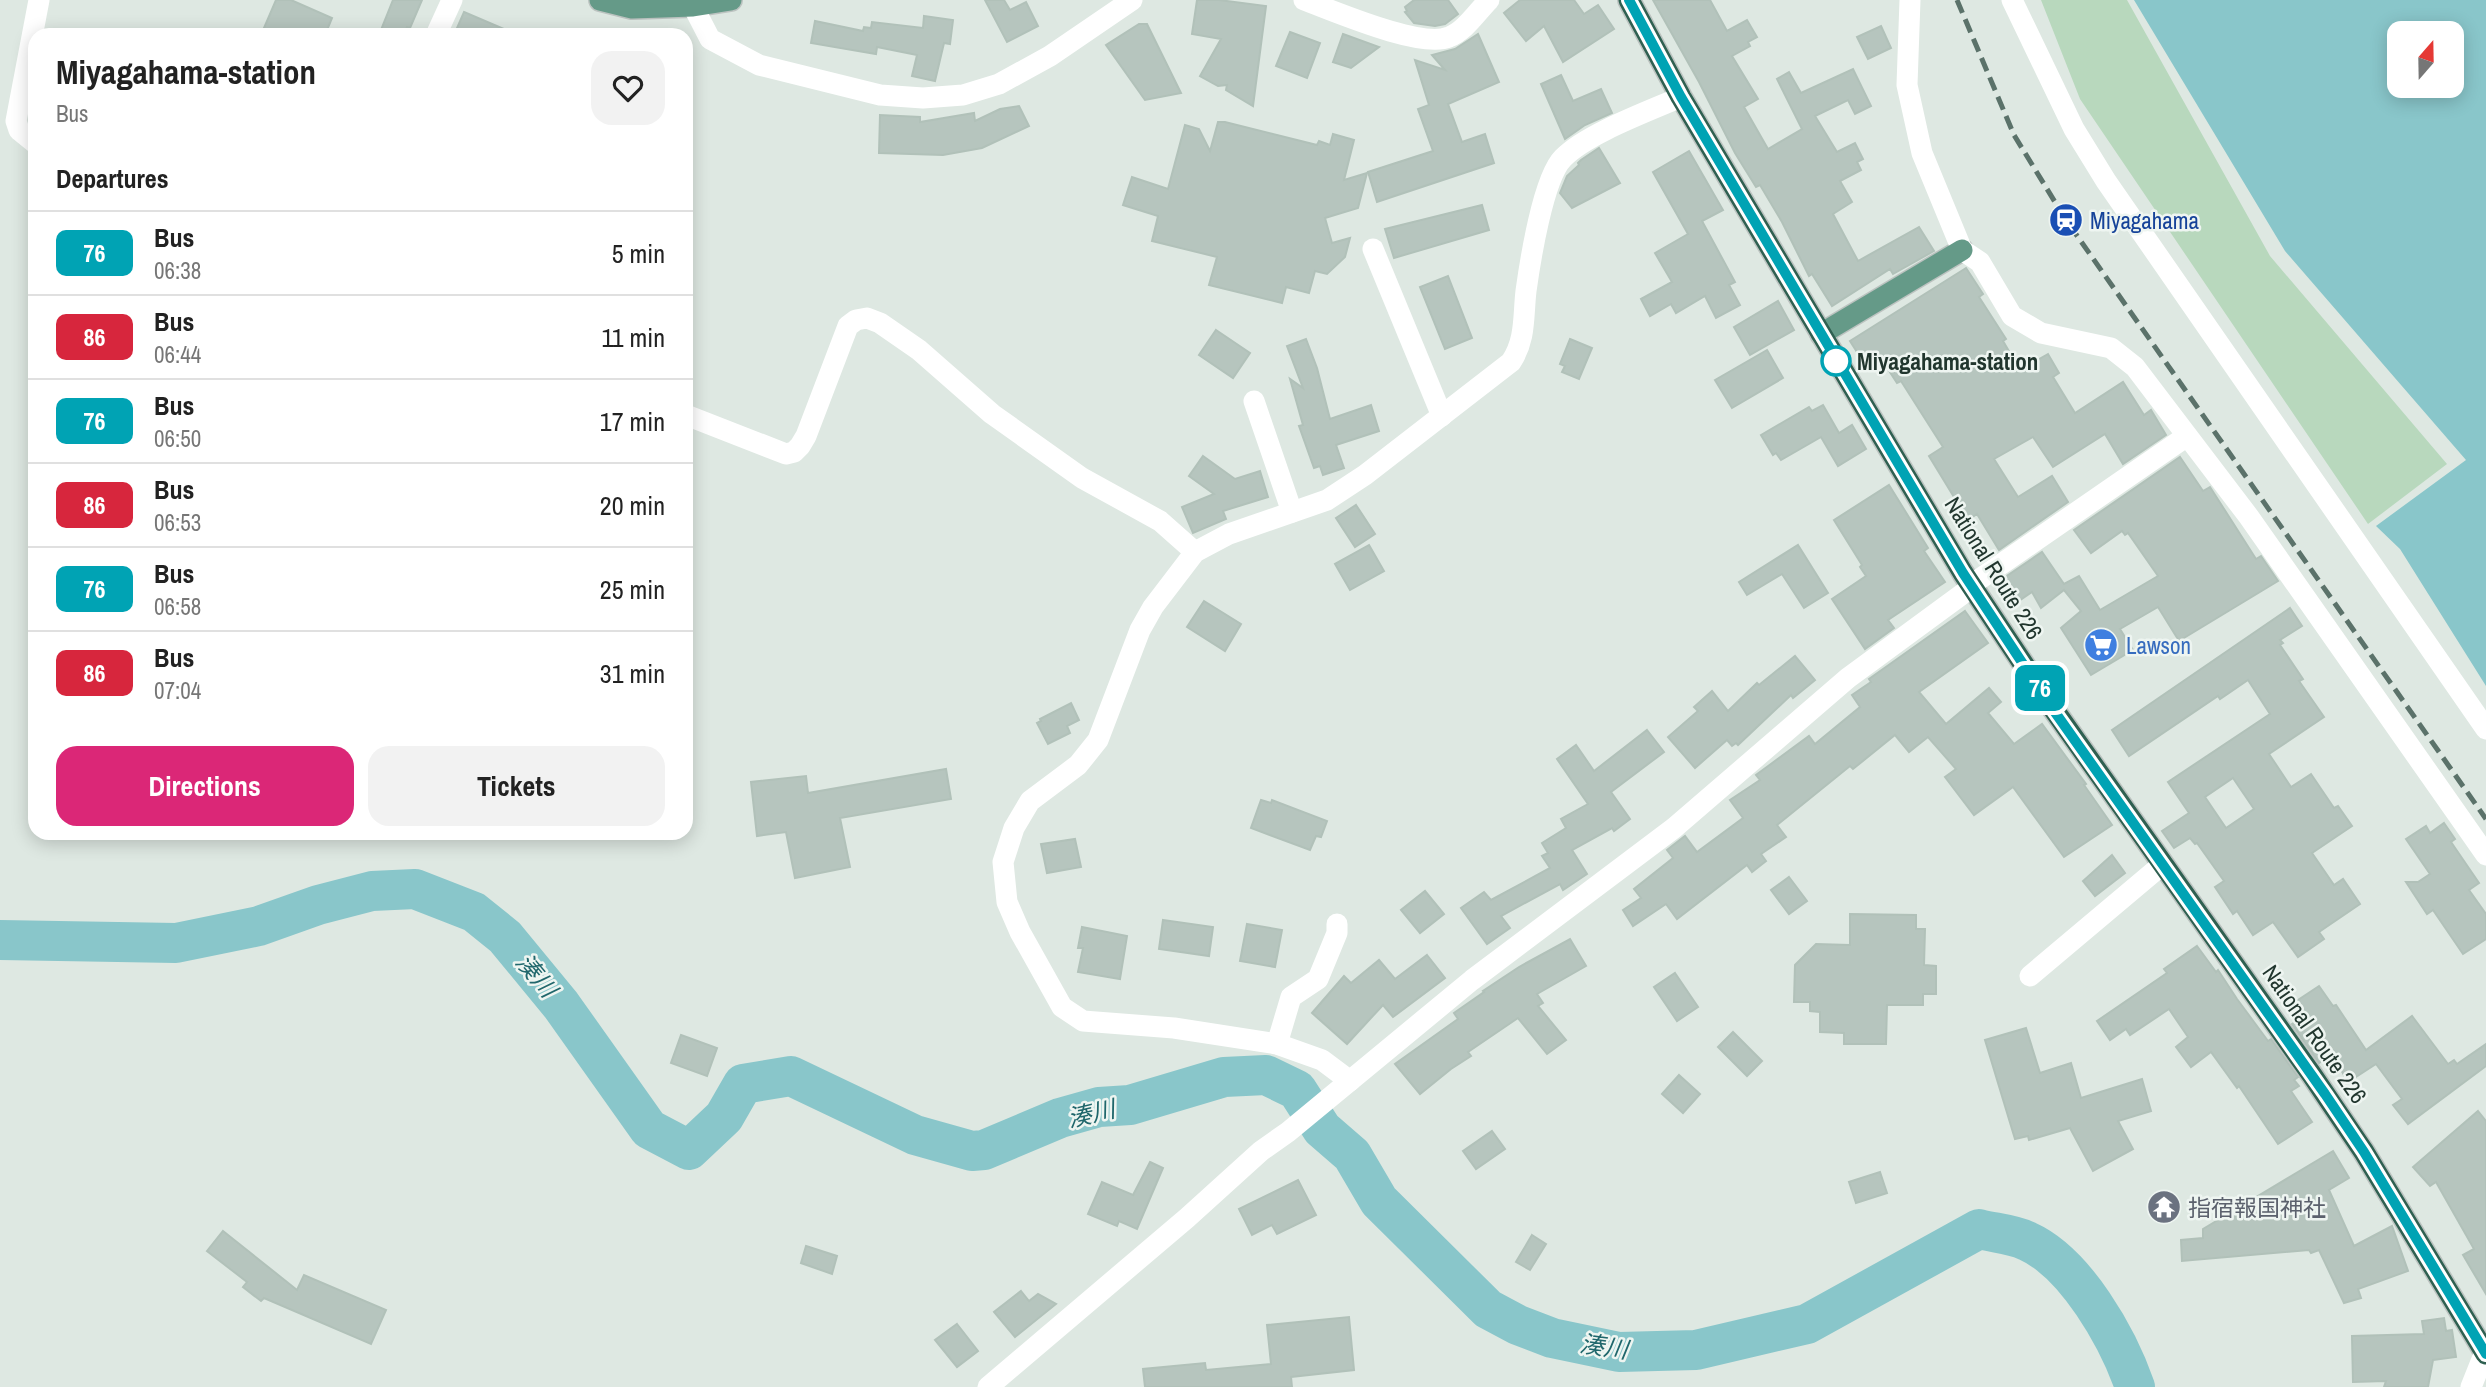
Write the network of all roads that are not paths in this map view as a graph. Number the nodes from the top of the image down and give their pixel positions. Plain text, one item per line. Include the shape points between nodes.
1 (39, 0) edge
2 (452, 0) edge
3 (600, 0) edge
4 (731, 0) edge
5 (1132, 0) edge
6 (1304, 0) edge
7 (1489, 0) edge
8 (1629, 0) edge
9 (1910, 0) edge
10 (2012, 0) edge
11 (693, 6) junction
12 (34, 28) edge
13 (439, 28) edge
14 (28, 58) edge
15 (1681, 97) junction
16 (28, 137) edge
17 (1373, 249) dead end
18 (1962, 250) junction
19 (1821, 334) junction
20 (1254, 401) dead end
21 (1442, 416) junction
22 (693, 418) edge
23 (2187, 436) junction
24 (1292, 512) junction
25 (1195, 552) junction
26 (1972, 586) junction
27 (2486, 729) edge
28 (2479, 830) edge
29 (2486, 855) edge
30 (2163, 864) junction
31 (1337, 924) dead end
32 (2030, 976) dead end
33 (1277, 1044) junction
34 (1343, 1087) junction
35 (2486, 1353) edge
36 (1000, 1384) edge
37 (2471, 1387) edge

1 - 12 street
2 - 13 street
3 - 11 main road via 632,8
4 - 11 main road
5 - 11 street via 1050,56 999,84 963,95 923,98 880,94 759,65 710,39
6 - 7 street via 1428,40 1448,38
8 - 15 highway, National Route 226
9 - 18 street via 1908,85 1912,108 1922,153
10 - 27 street via 2074,130 2106,181
14 - 16 street via 16,121
15 - 19 highway, National Route 226
15 - 21 street via 1593,137 1561,159 1534,239 1519,351
17 - 21 street
18 - 19 main road
18 - 23 street via 1980,262 2012,316 2040,333 2111,348 2135,367
19 - 26 highway, National Route 226
20 - 24 street
21 - 24 street via 1327,500
22 - 25 street via 786,454 794,452 806,436 848,326 867,318 919,351 992,414 1083,478 1160,521
23 - 26 street
23 - 28 street
24 - 25 street via 1229,534
25 - 33 street via 1140,630 1098,740 1078,765 1030,801 1014,828 1003,862 1007,902 1062,1007 1083,1021 1174,1028
26 - 30 highway, National Route 226
26 - 34 street via 1848,678 1674,828 1472,980
28 - 29 street
30 - 32 street
30 - 35 highway, National Route 226 via 2364,1152
31 - 33 street via 1318,979 1291,997
33 - 34 street via 1322,1060
34 - 36 street via 1261,1151
35 - 37 street

